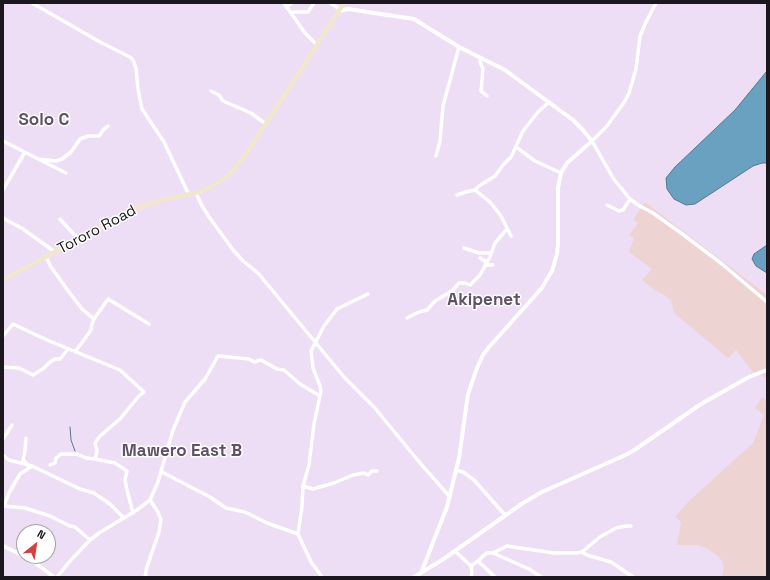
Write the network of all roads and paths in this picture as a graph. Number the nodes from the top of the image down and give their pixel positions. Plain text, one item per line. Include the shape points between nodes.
1 (32, 3) edge
2 (284, 3) edge
3 (292, 3) edge
4 (312, 3) edge
5 (330, 3) edge
6 (344, 3) edge
7 (656, 3) edge
8 (286, 8) junction
9 (340, 10) junction
10 (290, 12) junction
11 (317, 45) junction
12 (459, 47) junction
13 (481, 58) junction
14 (211, 92) dead end
15 (487, 96) dead end
16 (549, 102) junction
17 (266, 124) junction
18 (108, 126) dead end
19 (3, 141) edge
20 (592, 141) junction
21 (516, 147) junction
22 (25, 152) junction
23 (436, 156) dead end
24 (38, 159) junction
25 (66, 173) dead end
26 (561, 173) junction
27 (3, 190) edge
28 (475, 190) junction
29 (196, 193) junction
30 (189, 195) junction
31 (457, 195) dead end
32 (630, 199) junction
33 (606, 205) dead end
34 (3, 218) edge
35 (60, 219) dead end
36 (507, 229) junction
37 (511, 236) dead end
38 (79, 240) junction
39 (464, 248) dead end
40 (55, 252) junction
41 (490, 254) junction
42 (46, 257) junction
43 (480, 258) dead end
44 (486, 265) junction
45 (493, 265) dead end
46 (3, 280) edge
47 (452, 291) junction
48 (368, 294) dead end
49 (767, 302) edge
50 (457, 304) dead end
51 (407, 318) dead end
52 (94, 319) junction
53 (149, 324) dead end
54 (3, 336) edge
55 (316, 342) junction
56 (68, 349) junction
57 (75, 352) junction
58 (3, 367) edge
59 (767, 370) edge
60 (320, 396) junction
61 (12, 424) dead end
62 (26, 438) dead end
63 (3, 439) edge
64 (3, 455) edge
65 (95, 459) junction
66 (50, 465) dead end
67 (32, 466) junction
68 (456, 470) junction
69 (377, 471) dead end
70 (162, 472) junction
71 (303, 486) junction
72 (450, 497) junction
73 (150, 500) junction
74 (3, 506) edge
75 (133, 513) junction
76 (505, 515) junction
77 (124, 518) junction
78 (631, 526) dead end
79 (298, 534) junction
80 (90, 540) junction
81 (3, 546) edge
82 (455, 551) junction
83 (16, 552) edge
84 (582, 552) junction
85 (493, 553) junction
86 (478, 561) junction
87 (37, 564) edge
88 (471, 566) junction
89 (421, 573) junction
90 (56, 577) edge
91 (145, 577) edge
92 (322, 577) edge
93 (414, 577) edge
94 (471, 577) edge
95 (495, 577) edge
96 (541, 577) edge
97 (633, 577) edge

1 - 30 street via 133,60 142,109 164,142
2 - 8 street
3 - 8 street
4 - 10 street via 308,12
5 - 9 street
6 - 9 main road, Tororo Road
7 - 20 street via 640,36 636,69 629,94 607,126
8 - 10 street
9 - 11 main road, Tororo Road
9 - 12 street via 414,19
10 - 11 street
11 - 17 main road, Tororo Road
12 - 13 street
12 - 23 street via 443,106
13 - 15 street via 481,91
13 - 16 street via 505,70
14 - 17 street
16 - 20 street via 578,125
16 - 21 street via 523,131
17 - 29 main road, Tororo Road via 229,176
18 - 24 street via 98,136 80,139 71,152 62,159
19 - 22 street
20 - 26 street via 567,163
20 - 32 street via 613,178
21 - 26 street via 535,161
21 - 28 street via 514,154 497,173
22 - 24 street
22 - 27 street
24 - 25 street
26 - 68 street via 558,188 558,243 555,264 541,289 483,355 468,394
28 - 31 street
28 - 36 street via 492,204
29 - 30 main road, Tororo Road
29 - 55 street via 200,204 234,251 258,273
30 - 38 main road, Tororo Road via 134,209
32 - 33 street via 623,210 619,211
32 - 49 street via 681,233
34 - 40 street
35 - 38 street
36 - 37 street
36 - 41 street via 495,243
38 - 40 main road, Tororo Road
39 - 41 street
40 - 42 main road, Tororo Road
41 - 44 street
42 - 46 main road, Tororo Road
42 - 52 street via 82,309
43 - 44 street
44 - 45 street
44 - 47 street via 470,285 460,284
47 - 50 street
47 - 51 street via 435,301 427,310
48 - 55 street via 337,309
52 - 53 street via 108,299
52 - 57 street via 91,330
54 - 56 street via 13,324
55 - 60 street via 311,351 311,358 321,388
55 - 72 street
56 - 57 street
56 - 58 street via 60,359 55,359 33,375 20,368
57 - 65 street via 120,370 144,392 120,419 100,436 95,443
59 - 76 street via 700,404 632,451 542,492
60 - 70 street via 284,370 261,360 254,362 249,359 218,356 205,379 185,402
60 - 71 street via 310,460
61 - 63 street
62 - 67 street via 23,460
64 - 67 street via 10,460
65 - 66 street via 77,454 61,454 55,463
65 - 75 street via 115,463 127,471 127,490
67 - 74 street via 20,474
67 - 77 street via 94,493
68 - 72 street
68 - 76 street via 474,480
69 - 71 street via 372,471 368,475 353,475 313,488
70 - 73 street
70 - 79 street via 226,508 245,512
71 - 79 street
72 - 89 street
73 - 75 street
73 - 91 street via 161,520
74 - 80 street via 25,508 50,516 75,527
75 - 77 street
76 - 82 street
77 - 80 street
78 - 84 street via 616,528
79 - 92 street
80 - 90 street
81 - 83 street
82 - 88 street
82 - 89 street
84 - 85 street via 567,554 507,546
84 - 97 street via 611,562
85 - 86 street via 487,553
85 - 96 street
86 - 88 street
86 - 95 street
87 - 90 street
88 - 94 street
89 - 93 street

